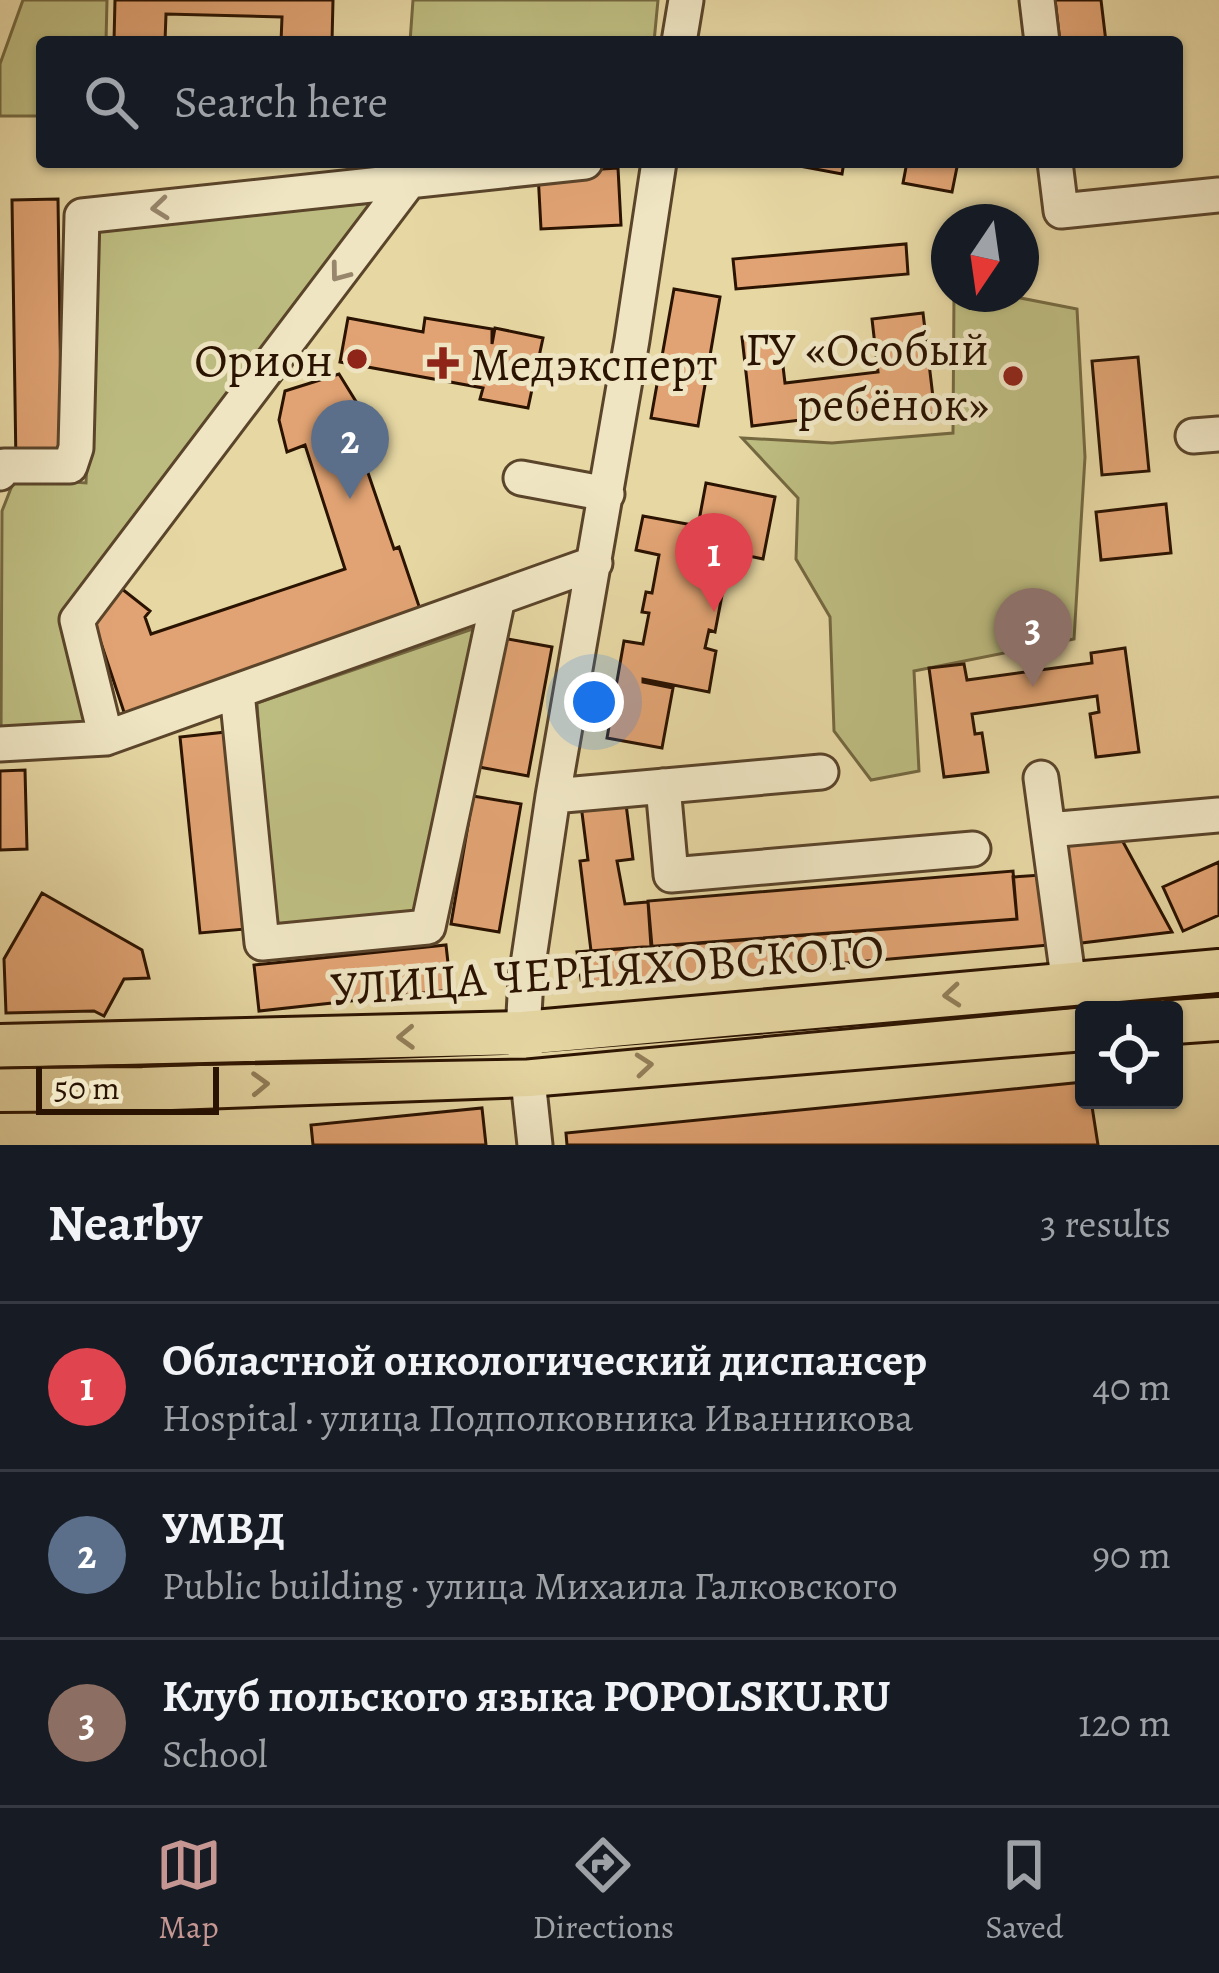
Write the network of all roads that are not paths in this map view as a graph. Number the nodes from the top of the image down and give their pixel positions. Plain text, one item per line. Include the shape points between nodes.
1 (686, 0) edge
2 (1037, 0) edge
3 (680, 36) edge
4 (1041, 36) edge
5 (527, 168) edge
6 (657, 168) edge
7 (1056, 168) edge
8 (410, 180) junction
9 (1219, 195) edge
10 (0, 472) edge
11 (521, 478) dead end
12 (607, 494) junction
13 (595, 563) junction
14 (498, 598) junction
15 (237, 692) junction
16 (106, 738) junction
17 (0, 744) edge
18 (821, 772) dead end
19 (1041, 778) dead end
20 (663, 786) junction
21 (553, 796) junction
22 (1219, 815) edge
23 (1048, 830) junction
24 (973, 849) dead end
25 (1219, 971) edge
26 (1069, 985) junction
27 (1219, 1019) edge
28 (1183, 1021) edge
29 (1075, 1029) edge
30 (0, 1046) edge
31 (525, 1054) junction
32 (0, 1090) edge
33 (535, 1145) edge

1 - 3 street
2 - 4 street
5 - 8 street
6 - 12 street
7 - 9 street via 1061,212
8 -> 10 street via 82,216 76,448 70,466
8 -> 16 street via 77,620
11 - 12 street
12 - 13 street
13 - 14 street
13 - 21 street
14 - 15 street
14 - 15 street via 428,927 262,943
15 - 16 street
16 - 17 street
18 - 20 street
19 - 23 street
20 - 21 street
20 - 24 street via 671,875
21 - 31 street via 526,979
22 - 23 street
23 - 26 street
25 - 26 main road, УЛИЦА ЧЕРНЯХОВСКОГО
26 -> 31 main road, УЛИЦА ЧЕРНЯХОВСКОГО
27 - 28 main road
31 -> 29 main road, УЛИЦА ЧЕРНЯХОВСКОГО
31 -> 30 main road, УЛИЦА ЧЕРНЯХОВСКОГО
32 -> 31 main road, УЛИЦА ЧЕРНЯХОВСКОГО via 143,1089
31 - 33 street

